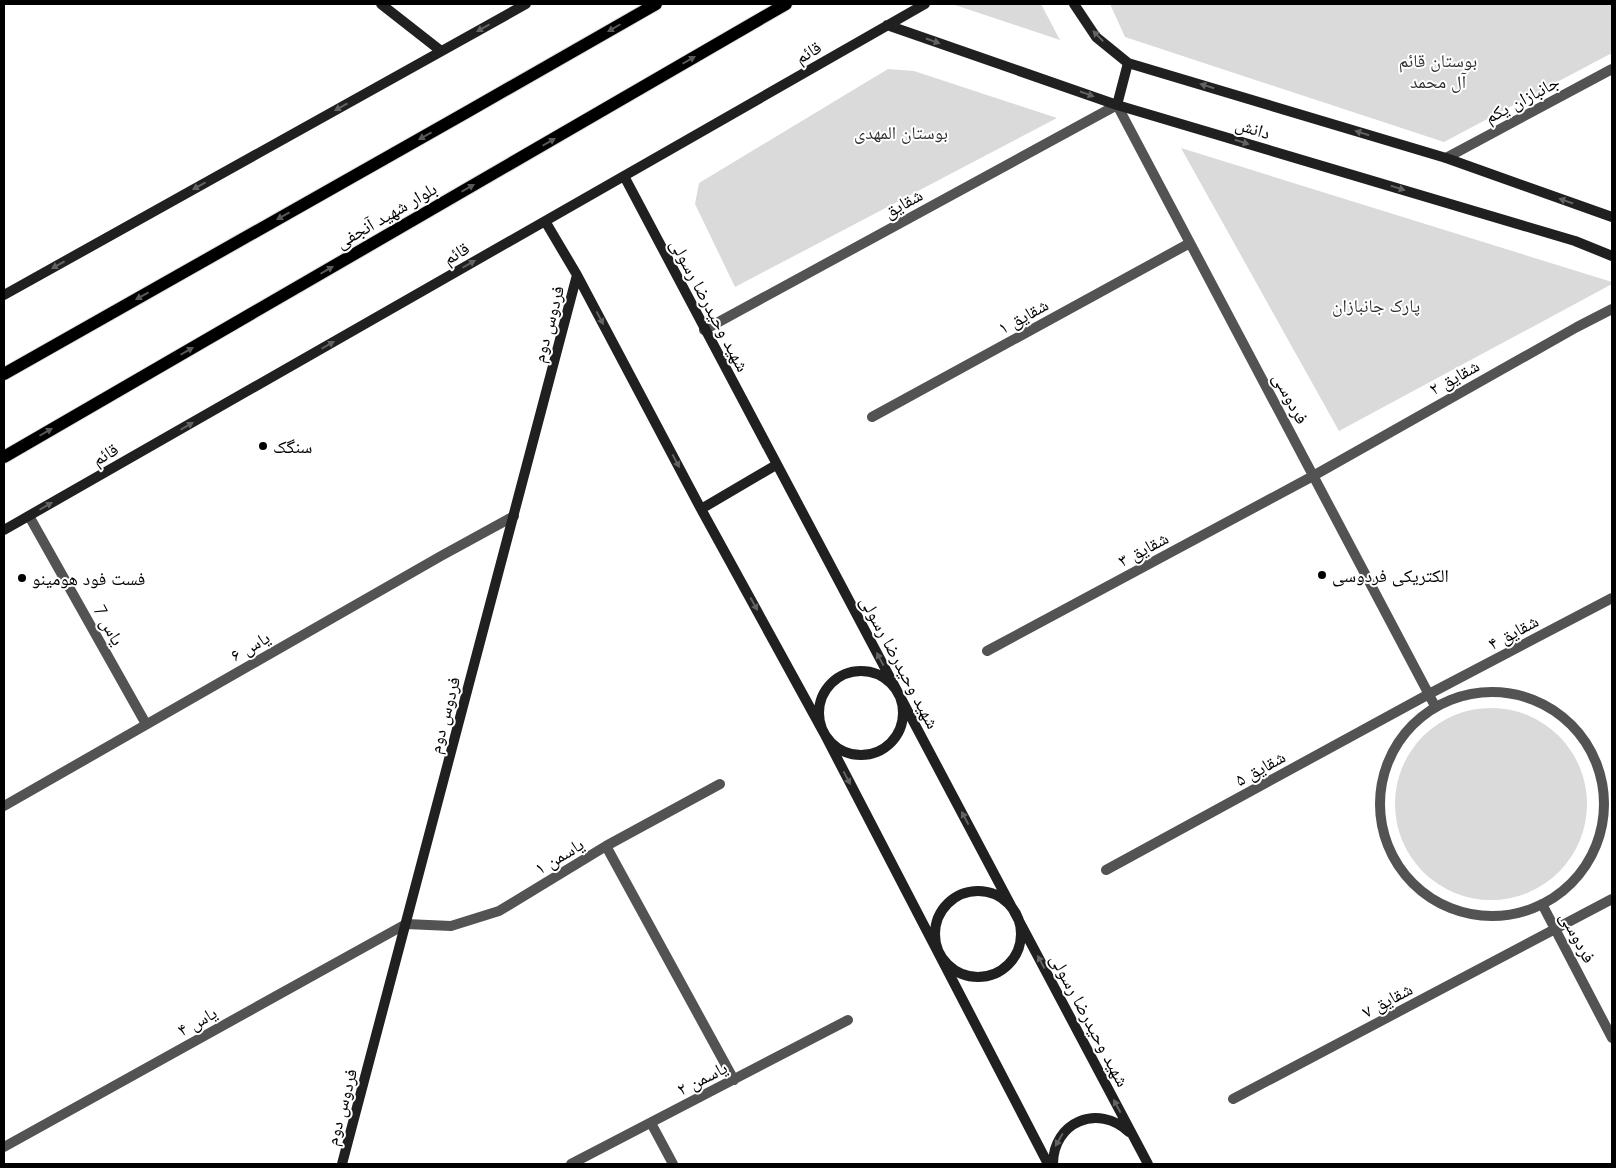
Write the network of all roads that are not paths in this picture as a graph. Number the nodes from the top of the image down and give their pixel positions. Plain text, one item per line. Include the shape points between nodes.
1 (381, 4) edge
2 (526, 4) edge
3 (656, 4) edge
4 (786, 4) edge
5 (925, 4) edge
6 (1074, 4) edge
7 (887, 25) junction
8 (441, 51) junction
9 (1128, 63) junction
10 (1612, 69) edge
11 (1117, 105) junction
12 (1446, 158) junction
13 (624, 176) junction
14 (1612, 217) edge
15 (545, 221) junction
16 (1190, 243) junction
17 (1612, 256) edge
18 (577, 275) junction
19 (4, 295) edge
20 (1612, 309) edge
21 (704, 330) junction
22 (4, 374) edge
23 (872, 417) dead end
24 (4, 456) edge
25 (776, 465) junction
26 (1313, 476) junction
27 (701, 509) junction
28 (29, 516) junction
29 (514, 516) junction
30 (4, 530) edge
31 (1612, 598) edge
32 (987, 651) dead end
33 (1429, 694) junction
34 (900, 697) junction
35 (1435, 706) junction
36 (146, 724) junction
37 (824, 733) junction
38 (720, 784) dead end
39 (4, 806) edge
40 (606, 846) junction
41 (1106, 870) dead end
42 (1612, 899) edge
43 (1542, 904) junction
44 (1017, 916) junction
45 (406, 924) junction
46 (1556, 930) junction
47 (941, 958) junction
48 (848, 1020) dead end
49 (1612, 1038) edge
50 (734, 1080) junction
51 (1233, 1099) dead end
52 (651, 1123) junction
53 (4, 1147) edge
54 (1139, 1147) junction
55 (342, 1164) edge
56 (572, 1164) edge
57 (673, 1164) edge
58 (1048, 1164) edge
59 (1053, 1164) edge
60 (1141, 1164) edge
61 (1148, 1164) edge

1 - 8 street
2 -> 8 street
3 -> 22 main road
24 -> 4 main road, بلوار شهید آنجفی
5 - 7 street, قائم
9 -> 6 street via 1096,37
7 -> 11 street, دانش
7 - 13 street, قائم
8 -> 19 street
9 - 11 street
12 -> 9 street, دانش
10 - 12 street, جانبازان یکم
11 - 16 street, فردوسی
11 -> 17 street, دانش via 1575,241
11 - 21 street, شقایق
14 -> 12 street, دانش
13 - 15 street, قائم
13 - 21 street, شهید وحیدرضا رسولی
15 - 18 street
28 -> 15 street, قائم
16 - 23 street, شقایق ۱
16 - 26 street, فردوسی
18 -> 27 street
18 - 29 street, فردوس دوم
20 - 26 street, شقایق ۲
21 - 25 street, شهید وحیدرضا رسولی
25 - 27 street
34 -> 25 street, شهید وحیدرضا رسولی
26 - 32 street, شقایق ۳
26 - 33 street, فردوسی
27 -> 37 street
28 - 30 street, قائم
28 - 36 street, یاس 7
29 - 36 street, یاس ۶
29 - 45 street, فردوس دوم
31 - 33 street, شقایق ۴
33 - 35 street, فردوسی
33 - 41 street, شقایق ۵
34 - 37 street via 902,725 885,748 872,754 844,752
34 - 37 street via 883,677 856,671 843,675 832,682 820,706 819,720
44 -> 34 street, شهید وحیدرضا رسولی
35 - 43 street via 1419,718 1396,745 1382,779 1380,815 1390,850 1410,880 1438,902 1472,915 1508,915
35 - 43 street via 1466,694 1503,691 1538,700 1568,720 1591,748 1603,783 1604,819 1593,854 1572,883
36 - 39 street, یاس ۶
37 -> 47 street
38 - 40 street, یاسمن ۱
40 - 45 street, یاسمن ۱ via 499,911 451,926
40 - 50 street
42 - 46 street, شقایق ۷
43 - 46 street, فردوسی
44 - 47 street via 1020,945 1014,958 992,975 978,978 963,975
44 - 47 street via 1004,900 985,891 957,896 946,905 934,930
54 -> 44 street, شهید وحیدرضا رسولی
45 - 53 street, یاس ۴
45 - 55 street, فردوس دوم
46 - 49 street, فردوسی
46 - 51 street, شقایق ۷
47 - 58 street
48 - 50 street, یاسمن ۲
50 - 52 street, یاسمن ۲
52 - 56 street, یاسمن ۲
52 - 57 street
54 -> 59 street via 1121,1124 1108,1118 1094,1117 1067,1128 1058,1140
54 - 60 street
54 - 61 street, شهید وحیدرضا رسولی

